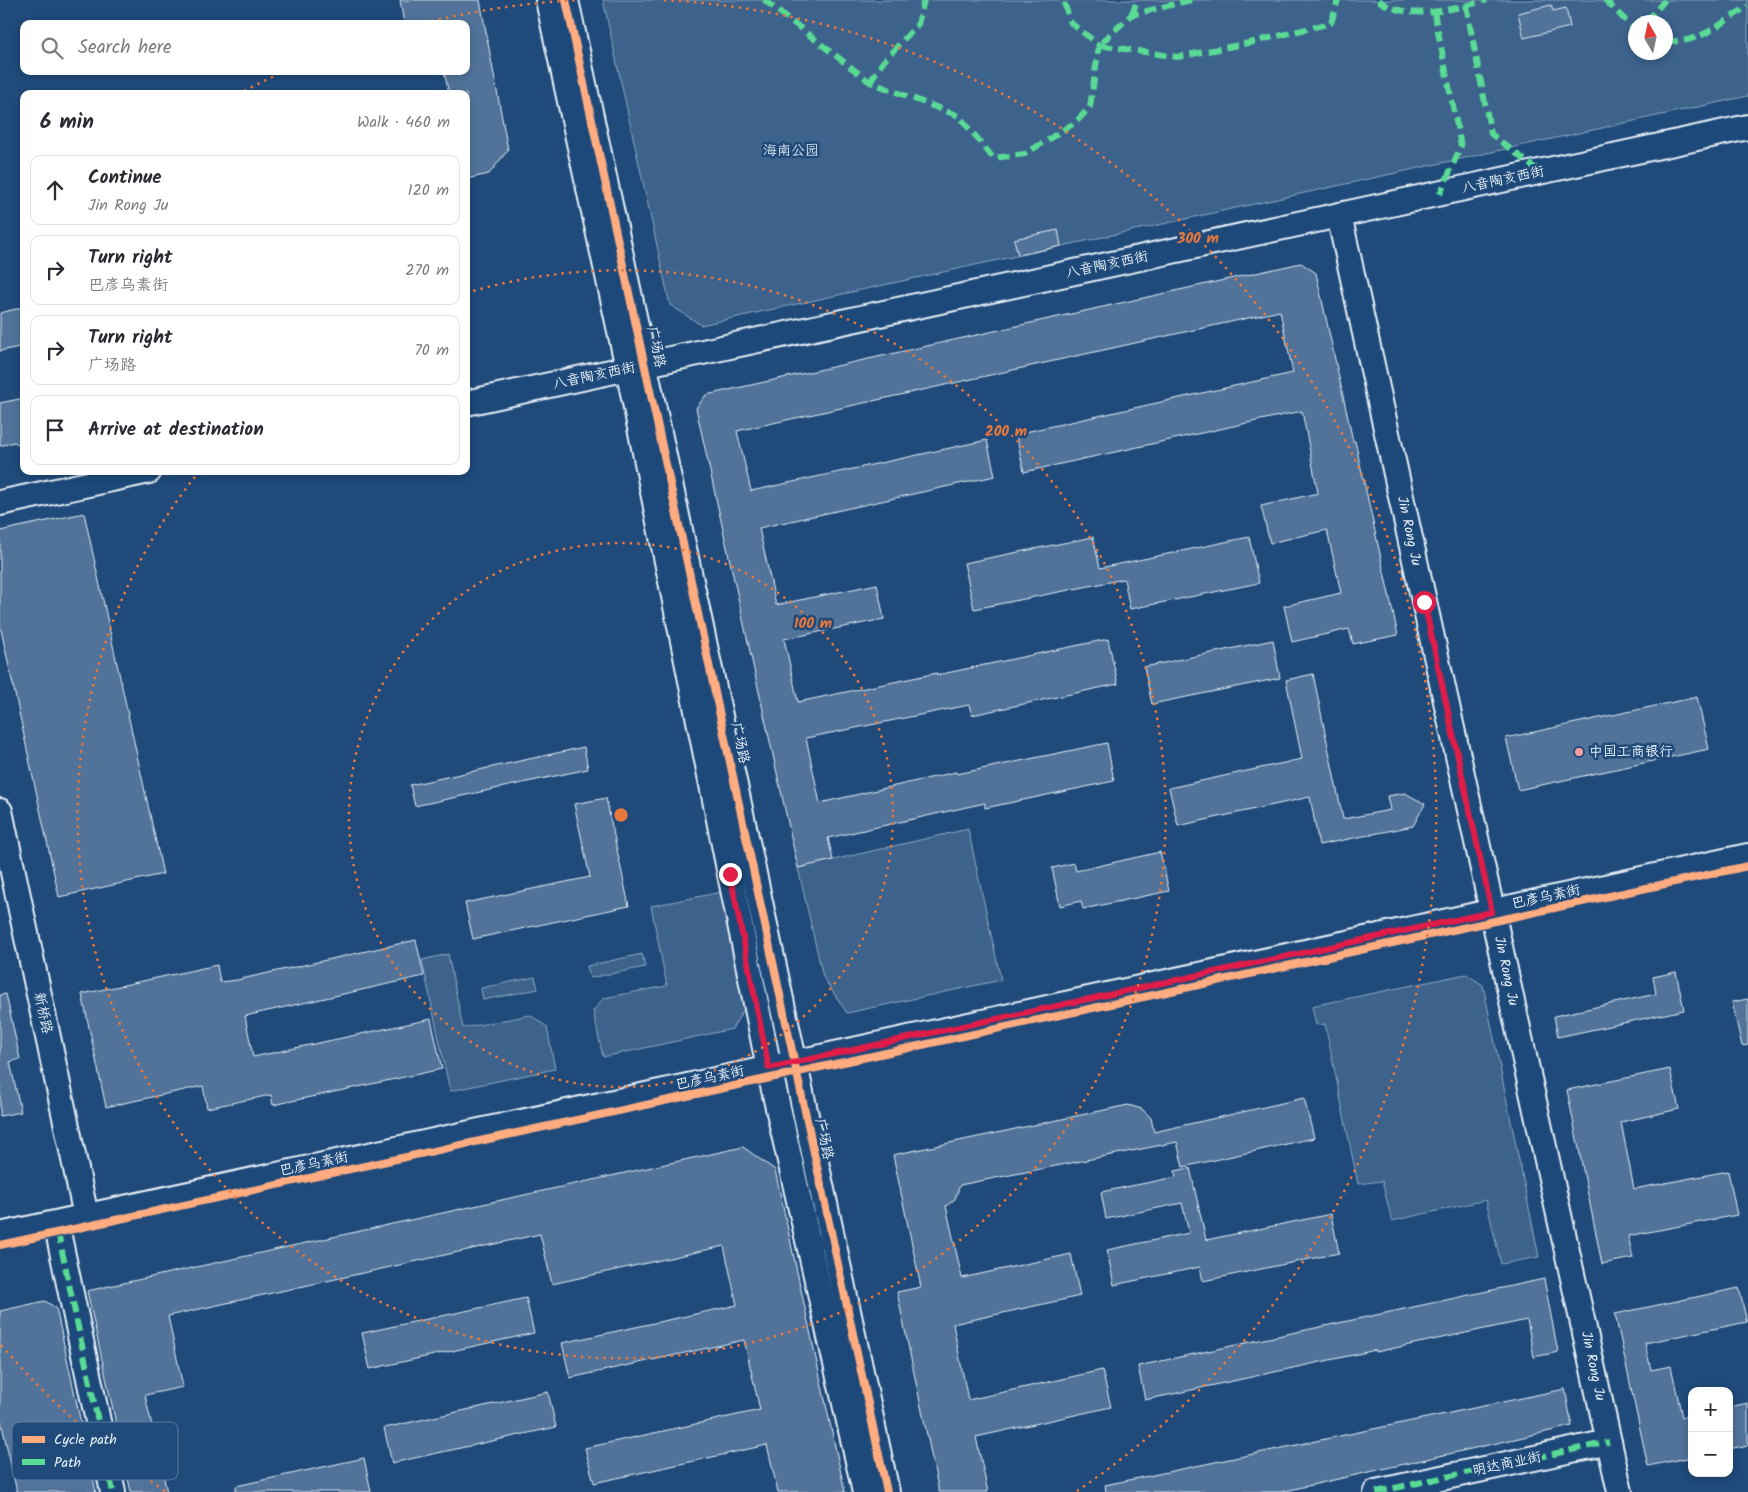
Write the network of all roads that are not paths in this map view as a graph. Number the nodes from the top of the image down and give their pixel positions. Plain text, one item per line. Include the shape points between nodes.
1 (548, 0) edge
2 (566, 0) edge
3 (1748, 127) edge
4 (1340, 216) junction
5 (638, 366) junction
6 (470, 402) edge
7 (130, 475) edge
8 (0, 503) edge
9 (0, 811) edge
10 (1748, 856) edge
11 (1748, 866) edge
12 (1494, 916) junction
13 (796, 1068) junction
14 (770, 1073) junction
15 (86, 1216) junction
16 (58, 1232) junction
17 (0, 1235) edge
18 (0, 1244) edge
19 (98, 1422) edge
20 (1609, 1442) junction
21 (865, 1492) edge
22 (887, 1492) edge
23 (1376, 1492) edge
24 (1620, 1492) edge

1 - 5 street, 广场路
2 - 5 street, 广场路
3 - 4 street, 八音陶亥西街
4 - 5 street, 八音陶亥西街
4 - 12 street, Jin Rong Ju
5 - 6 street, 八音陶亥西街
5 - 13 street, 广场路
5 - 14 street, 广场路
7 - 8 street
9 - 15 street, 新桥路
10 - 12 street, 巴彦乌素街
11 - 12 street, 巴彦乌素街
12 - 13 street, 巴彦乌素街
12 - 20 street, Jin Rong Ju
13 - 14 street, 巴彦乌素街
13 - 22 street, 广场路
14 - 15 street, 巴彦乌素街
14 - 16 street, 巴彦乌素街
14 - 21 street, 广场路
15 - 17 street, 巴彦乌素街
16 - 18 street, 巴彦乌素街
16 - 19 street
20 - 23 street, 明达商业街
20 - 24 street, Jin Rong Ju

